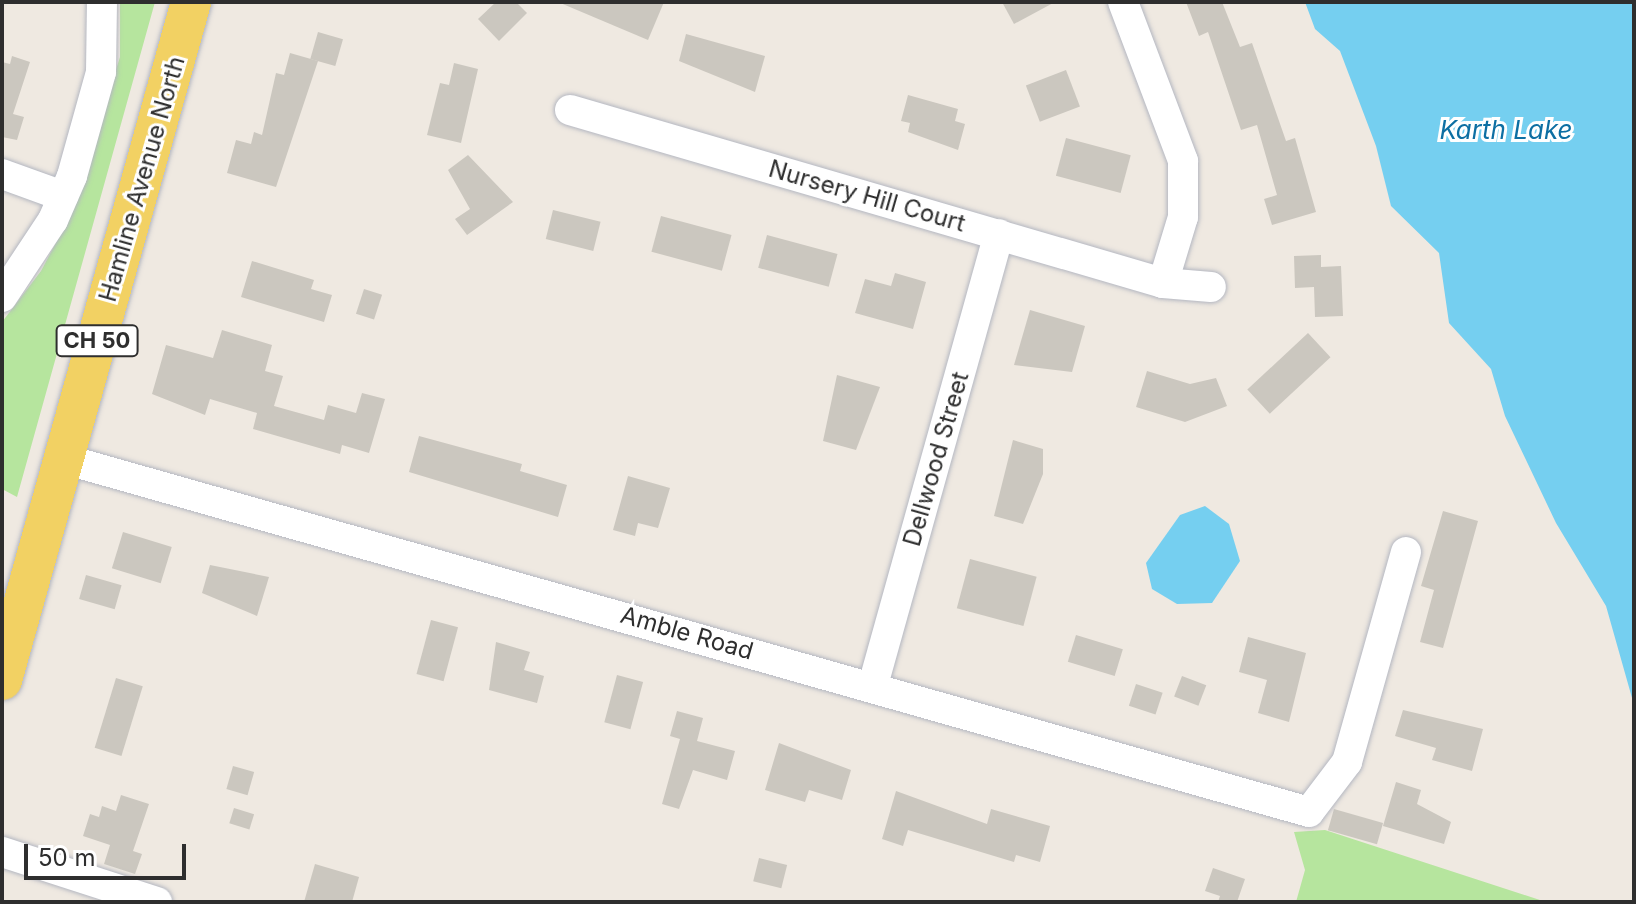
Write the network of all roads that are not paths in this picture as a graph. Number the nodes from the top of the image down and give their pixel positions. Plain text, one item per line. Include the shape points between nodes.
1 (102, 2) edge
2 (191, 2) edge
3 (1123, 2) edge
4 (570, 110) dead end
5 (2, 174) edge
6 (63, 196) junction
7 (999, 234) junction
8 (1163, 283) junction
9 (1211, 287) dead end
10 (2, 297) edge
11 (64, 459) junction
12 (1406, 552) dead end
13 (2, 680) edge
14 (873, 685) junction
15 (2, 852) edge
16 (157, 902) edge

1 - 6 street via 101,72
2 - 11 main road, Hamline Avenue North / CH 50
3 - 8 street via 1183,161 1183,217
4 - 7 street, Nursery Hill Court
5 - 6 street
6 - 10 street via 30,260
7 - 8 street, Nursery Hill Court
7 - 14 street, Dellwood Street
8 - 9 street, Nursery Hill Court
11 - 13 main road, Hamline Avenue North / CH 50
11 - 14 street, Amble Road
12 - 14 street, Amble Road via 1347,762 1309,812
15 - 16 street

